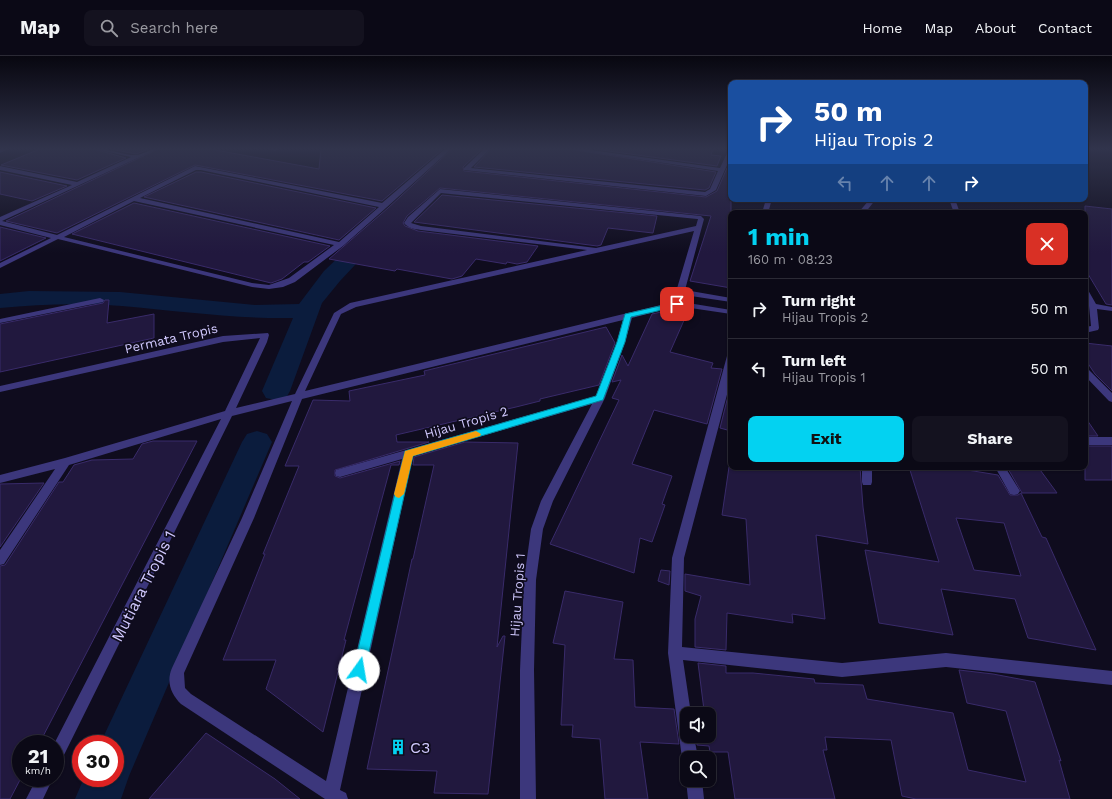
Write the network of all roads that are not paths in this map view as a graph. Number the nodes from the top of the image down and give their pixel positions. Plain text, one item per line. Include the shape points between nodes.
1 (78, 184) edge
2 (163, 184) edge
3 (275, 184) edge
4 (410, 184) edge
5 (607, 184) edge
6 (717, 184) edge
7 (134, 199) junction
8 (871, 202) edge
9 (385, 206) junction
10 (864, 210) edge
11 (0, 220) edge
12 (0, 223) edge
13 (697, 228) junction
14 (58, 237) junction
15 (340, 244) junction
16 (603, 250) junction
17 (0, 266) edge
18 (680, 292) junction
19 (1088, 297) edge
20 (100, 300) dead end
21 (728, 300) edge
22 (677, 304) junction
23 (1094, 306) junction
24 (1112, 309) edge
25 (728, 312) edge
26 (628, 316) junction
27 (0, 321) edge
28 (1088, 329) edge
29 (1088, 374) edge
30 (728, 387) edge
31 (0, 389) edge
32 (299, 395) junction
33 (600, 398) junction
34 (1112, 399) edge
35 (230, 412) junction
36 (1088, 441) edge
37 (1112, 441) edge
38 (408, 454) junction
39 (65, 462) junction
40 (867, 470) edge
41 (1002, 470) edge
42 (340, 474) dead end
43 (0, 479) edge
44 (867, 482) dead end
45 (1014, 491) dead end
46 (0, 560) edge
47 (675, 653) junction
48 (1112, 678) edge
49 (683, 707) edge
50 (64, 741) edge
51 (40, 787) edge
52 (695, 787) edge
53 (335, 796) edge
54 (34, 799) edge
55 (528, 799) edge
56 (696, 799) edge

1 - 11 street
2 - 7 street
3 - 9 street
4 - 9 street
5 - 6 street via 706,194 714,190
7 - 14 street
7 - 15 street
8 - 10 street
9 - 15 street
12 - 14 street
13 - 16 street
13 - 16 street via 701,219 697,217 440,191 408,222 411,226 421,228
13 - 18 street
14 - 15 street via 269,287 287,283
14 - 17 street
16 - 32 street via 343,309 338,313
18 - 21 street
18 - 22 street
19 - 23 street
20 - 27 street
22 - 25 street
22 - 26 street
23 - 24 street
23 - 28 street via 1095,328
26 - 32 street
26 - 33 street, Hijau Tropis 1
29 - 34 street
30 - 47 street via 678,558
31 - 35 street, Permata Tropis via 223,339 265,335
32 - 35 street
32 - 53 street via 248,518 178,673 178,691 186,699
33 - 38 street, Hijau Tropis 2
33 - 55 street, Hijau Tropis 1 via 547,501 537,529 530,580 527,670
35 - 39 street
35 - 50 street, Mutiara Tropis 1
36 - 37 street
38 - 42 street, Hijau Tropis 2
38 - 53 street
39 - 43 street
39 - 46 street
40 - 44 street
41 - 45 street
47 - 48 street via 842,670 946,660
47 - 49 street
51 - 54 street
52 - 56 street

